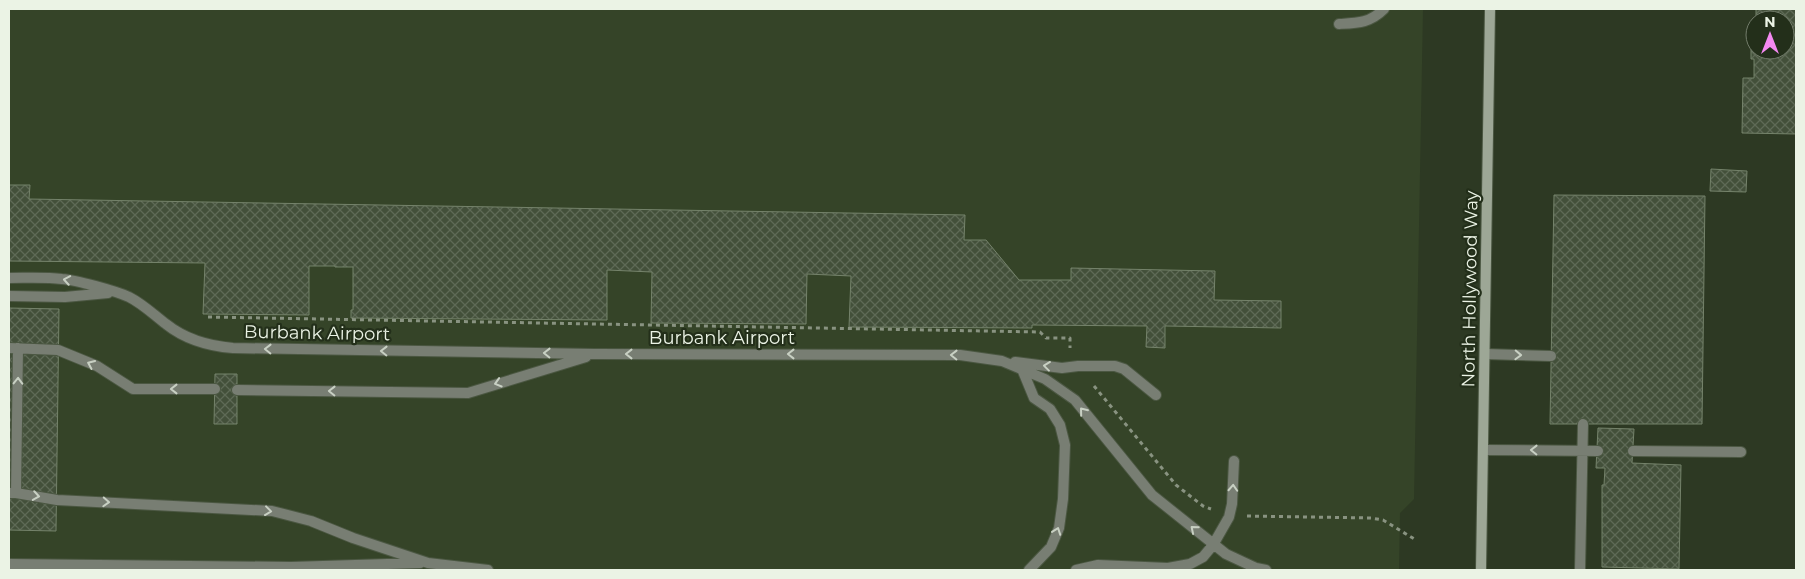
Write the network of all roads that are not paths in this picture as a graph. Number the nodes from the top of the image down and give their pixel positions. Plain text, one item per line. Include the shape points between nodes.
1 (1384, 9) edge
2 (1490, 9) edge
3 (1339, 24) dead end
4 (9, 278) edge
5 (114, 292) junction
6 (9, 296) edge
7 (14, 348) edge
8 (595, 354) junction
9 (1485, 354) junction
10 (1551, 356) dead end
11 (1002, 361) junction
12 (1022, 369) junction
13 (215, 389) dead end
14 (237, 390) dead end
15 (1156, 396) dead end
16 (1583, 424) dead end
17 (1484, 450) junction
18 (1582, 451) junction
19 (1598, 451) dead end
20 (1633, 451) dead end
21 (1741, 452) dead end
22 (1234, 461) dead end
23 (12, 493) edge
24 (1213, 545) junction
25 (428, 563) junction
26 (9, 564) edge
27 (488, 570) edge
28 (1029, 570) edge
29 (1076, 570) edge
30 (1266, 570) edge
31 (1481, 570) edge
32 (1580, 570) edge

1 - 3 lane via 1364,22
2 - 9 main road, North Hollywood Way
5 -> 4 lane, Burbank Airport via 64,279
5 - 6 lane, Burbank Airport via 65,297
8 -> 5 lane, Burbank Airport via 214,347 182,336 129,297
13 -> 7 lane via 133,389 97,366 58,350
23 -> 7 lane
11 -> 8 lane, Burbank Airport via 960,355
8 -> 14 lane via 468,393
9 -> 10 lane
9 - 17 main road, North Hollywood Way
11 - 12 lane, Burbank Airport
15 -> 11 lane via 1124,369 1115,366 1062,368
24 -> 12 lane, Burbank Airport via 1152,494 1075,400 1046,379
28 -> 12 lane via 1051,547 1059,528 1064,499 1065,445 1060,425 1050,410 1034,398
16 - 18 lane
18 -> 17 lane
17 - 31 main road, North Hollywood Way
18 - 19 lane
18 - 32 lane
20 - 21 lane
24 -> 22 lane via 1229,517
23 -> 25 lane via 57,500 272,511 311,521
24 - 29 lane via 1203,557 1190,564 1168,568 1098,565
24 - 30 lane, Burbank Airport via 1226,554
25 - 26 lane via 291,567
25 - 27 lane

